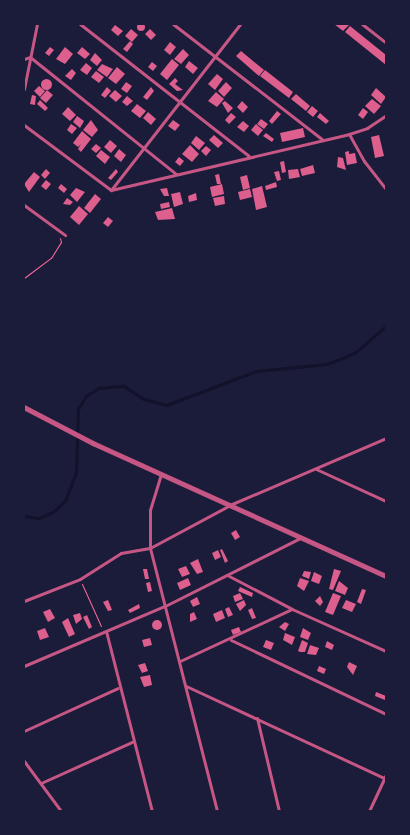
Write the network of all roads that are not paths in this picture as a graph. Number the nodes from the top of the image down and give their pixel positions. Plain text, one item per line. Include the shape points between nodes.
1 (37, 24) edge
2 (80, 24) edge
3 (174, 24) edge
4 (240, 24) edge
5 (362, 24) edge
6 (386, 43) edge
7 (215, 56) junction
8 (30, 57) junction
9 (24, 59) edge
10 (24, 89) edge
11 (179, 101) junction
12 (386, 115) edge
13 (24, 125) edge
14 (349, 134) junction
15 (322, 139) junction
16 (142, 147) junction
17 (249, 156) junction
18 (176, 175) junction
19 (386, 189) edge
20 (111, 190) junction
21 (24, 205) edge
22 (65, 235) dead end
23 (24, 407) edge
24 (386, 438) edge
25 (316, 469) junction
26 (161, 474) junction
27 (386, 501) edge
28 (232, 504) junction
29 (301, 537) junction
30 (150, 548) junction
31 (229, 576) junction
32 (386, 576) edge
33 (24, 601) edge
34 (165, 606) junction
35 (292, 609) junction
36 (105, 631) junction
37 (231, 640) junction
38 (386, 651) edge
39 (180, 661) junction
40 (24, 666) edge
41 (186, 686) junction
42 (118, 688) junction
43 (386, 714) edge
44 (257, 718) junction
45 (24, 732) edge
46 (132, 742) junction
47 (24, 760) edge
48 (386, 777) edge
49 (41, 784) junction
50 (61, 811) edge
51 (152, 811) edge
52 (217, 811) edge
53 (279, 811) edge
54 (369, 811) edge

1 - 8 street
2 - 11 street
3 - 7 street
4 - 7 street
5 - 6 street
7 - 11 street
7 - 15 street
8 - 9 street
8 - 10 street
8 - 16 street
11 - 16 street
11 - 17 street
12 - 14 street via 367,128
13 - 20 street via 100,185
14 - 15 street
14 - 19 street via 364,161
15 - 17 street
16 - 18 street
16 - 20 street
17 - 18 street
18 - 20 street
21 - 22 street
23 - 26 street
24 - 25 street
25 - 27 street
25 - 28 street
26 - 28 street
26 - 30 street via 150,510
28 - 29 street
28 - 30 street
29 - 31 street
29 - 32 street
30 - 33 street via 121,554 80,579
30 - 34 street
31 - 34 street
31 - 35 street
34 - 36 street
34 - 39 street
35 - 37 street
35 - 38 street
36 - 40 street
36 - 42 street
37 - 39 street
37 - 43 street
39 - 41 street
41 - 44 street
41 - 52 street
42 - 45 street
42 - 46 street
44 - 48 street
44 - 53 street
46 - 49 street
46 - 51 street
47 - 49 street
48 - 54 street
49 - 50 street

